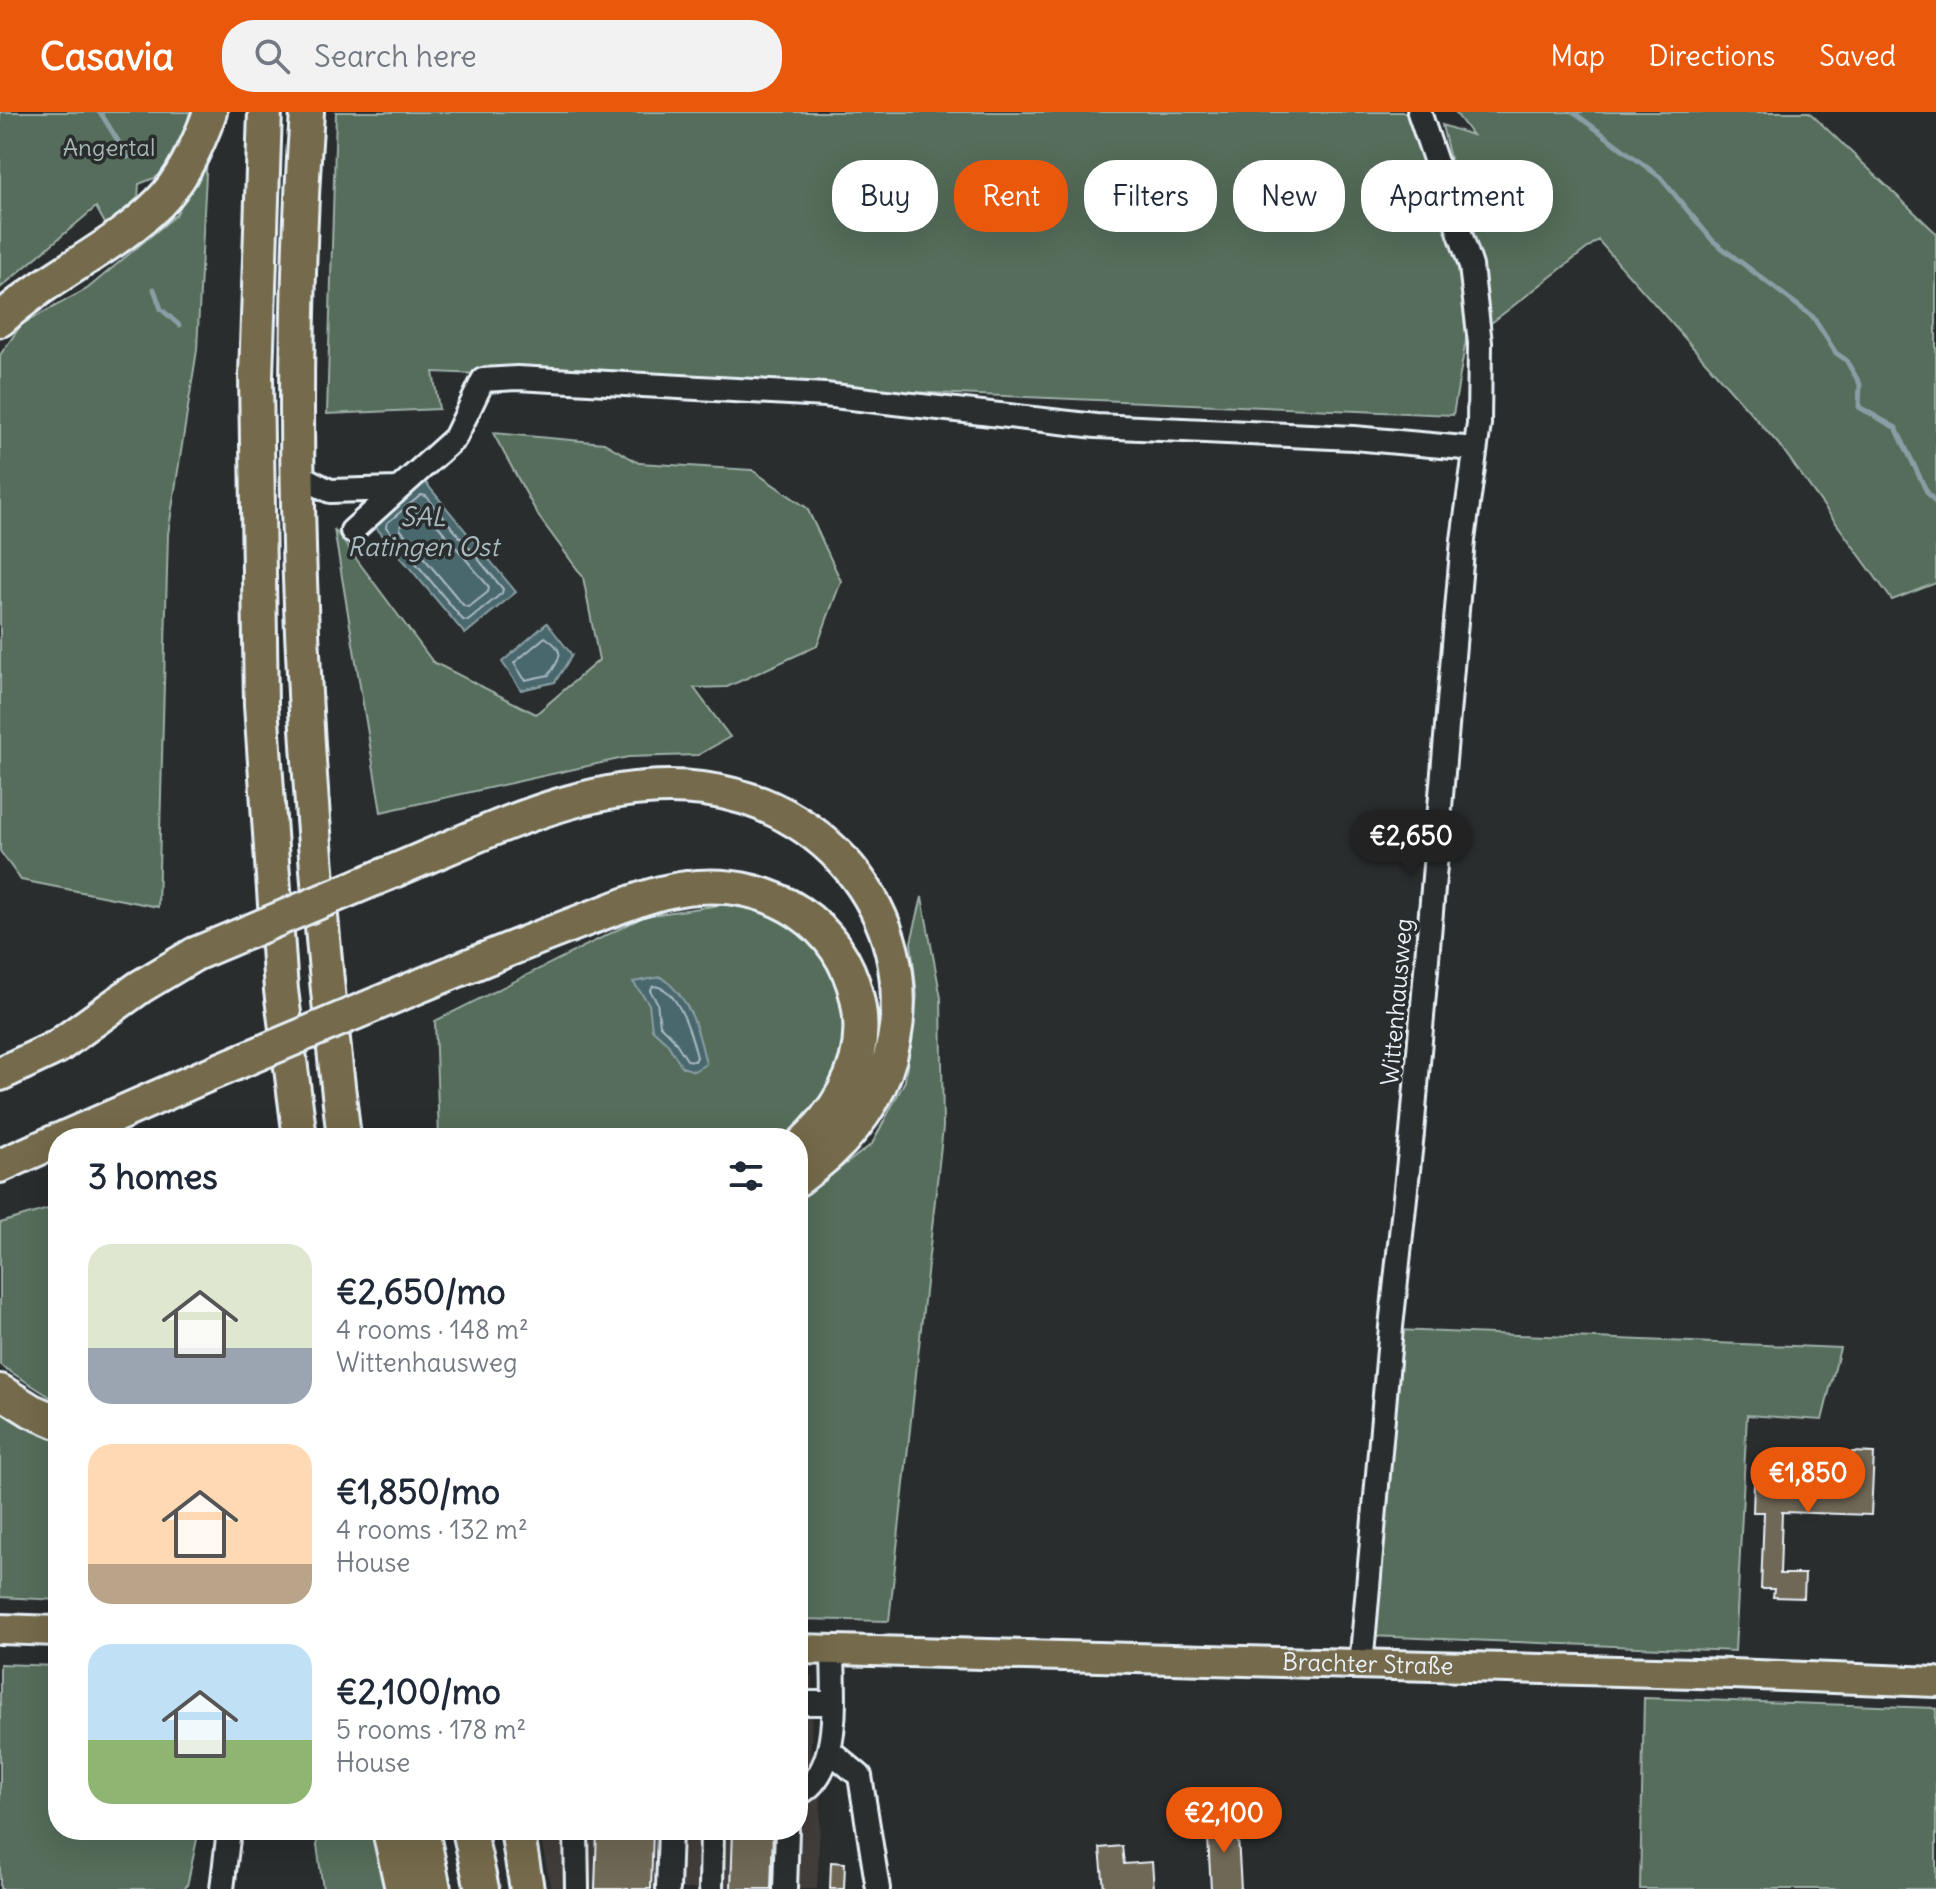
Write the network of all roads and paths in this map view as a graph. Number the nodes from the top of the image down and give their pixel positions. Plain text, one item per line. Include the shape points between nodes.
1 (210, 112) edge
2 (265, 112) edge
3 (307, 112) edge
4 (1419, 112) edge
5 (0, 320) edge
6 (1475, 449) junction
7 (298, 475) junction
8 (398, 489) junction
9 (352, 531) dead end
10 (318, 885) junction
11 (195, 954) junction
12 (0, 1055) edge
13 (0, 1074) edge
14 (87, 1128) edge
15 (299, 1128) edge
16 (343, 1128) edge
17 (365, 1128) edge
18 (808, 1138) edge
19 (48, 1144) edge
20 (0, 1166) edge
21 (808, 1171) edge
22 (0, 1391) edge
23 (48, 1418) edge
24 (0, 1629) edge
25 (48, 1631) edge
26 (808, 1649) edge
27 (833, 1650) junction
28 (1361, 1666) junction
29 (1936, 1682) edge
30 (808, 1703) edge
31 (833, 1703) junction
32 (829, 1750) junction
33 (808, 1787) edge
34 (228, 1840) edge
35 (391, 1840) edge
36 (424, 1840) edge
37 (471, 1840) edge
38 (519, 1840) edge
39 (576, 1840) edge
40 (670, 1840) edge
41 (712, 1840) edge
42 (787, 1840) edge
43 (222, 1889) edge
44 (402, 1889) edge
45 (434, 1889) edge
46 (482, 1889) edge
47 (527, 1889) edge
48 (577, 1889) edge
49 (668, 1889) edge
50 (711, 1889) edge
51 (785, 1889) edge
52 (878, 1889) edge

1 - 5 highway via 190,157 161,201 122,235
2 - 15 highway via 256,376 261,705 281,990
3 - 7 highway
4 - 6 street, Wittenhausweg via 1471,266 1480,343
6 - 8 street via 1096,426 825,395 517,378 483,380 455,438
6 - 28 street, Wittenhausweg
7 - 8 street via 330,491
7 - 10 highway
8 - 9 street
10 - 16 highway
10 - 17 highway
11 - 12 highway via 141,972 85,1012
11 - 13 highway via 57,1047
11 - 21 highway, bridge via 560,805 644,788 699,788 764,803 809,829 842,858 868,894 889,943 898,995 890,1054 876,1092 844,1141
14 - 18 highway, bridge via 523,943 648,896 726,886 771,896 808,917 848,969 860,1017 858,1056 831,1114
19 - 20 highway
22 - 23 highway
24 - 25 main road
26 - 27 main road, Brachter Straße
27 - 28 main road, Brachter Straße
27 - 31 street
28 - 29 main road, Brachter Straße
30 - 31 street
31 - 32 street
32 - 33 street
32 - 52 street via 860,1776
34 - 43 street
35 - 44 highway
36 - 45 highway
37 - 46 highway
38 - 47 highway
39 - 48 street
40 - 49 street
41 - 50 street
42 - 51 street

